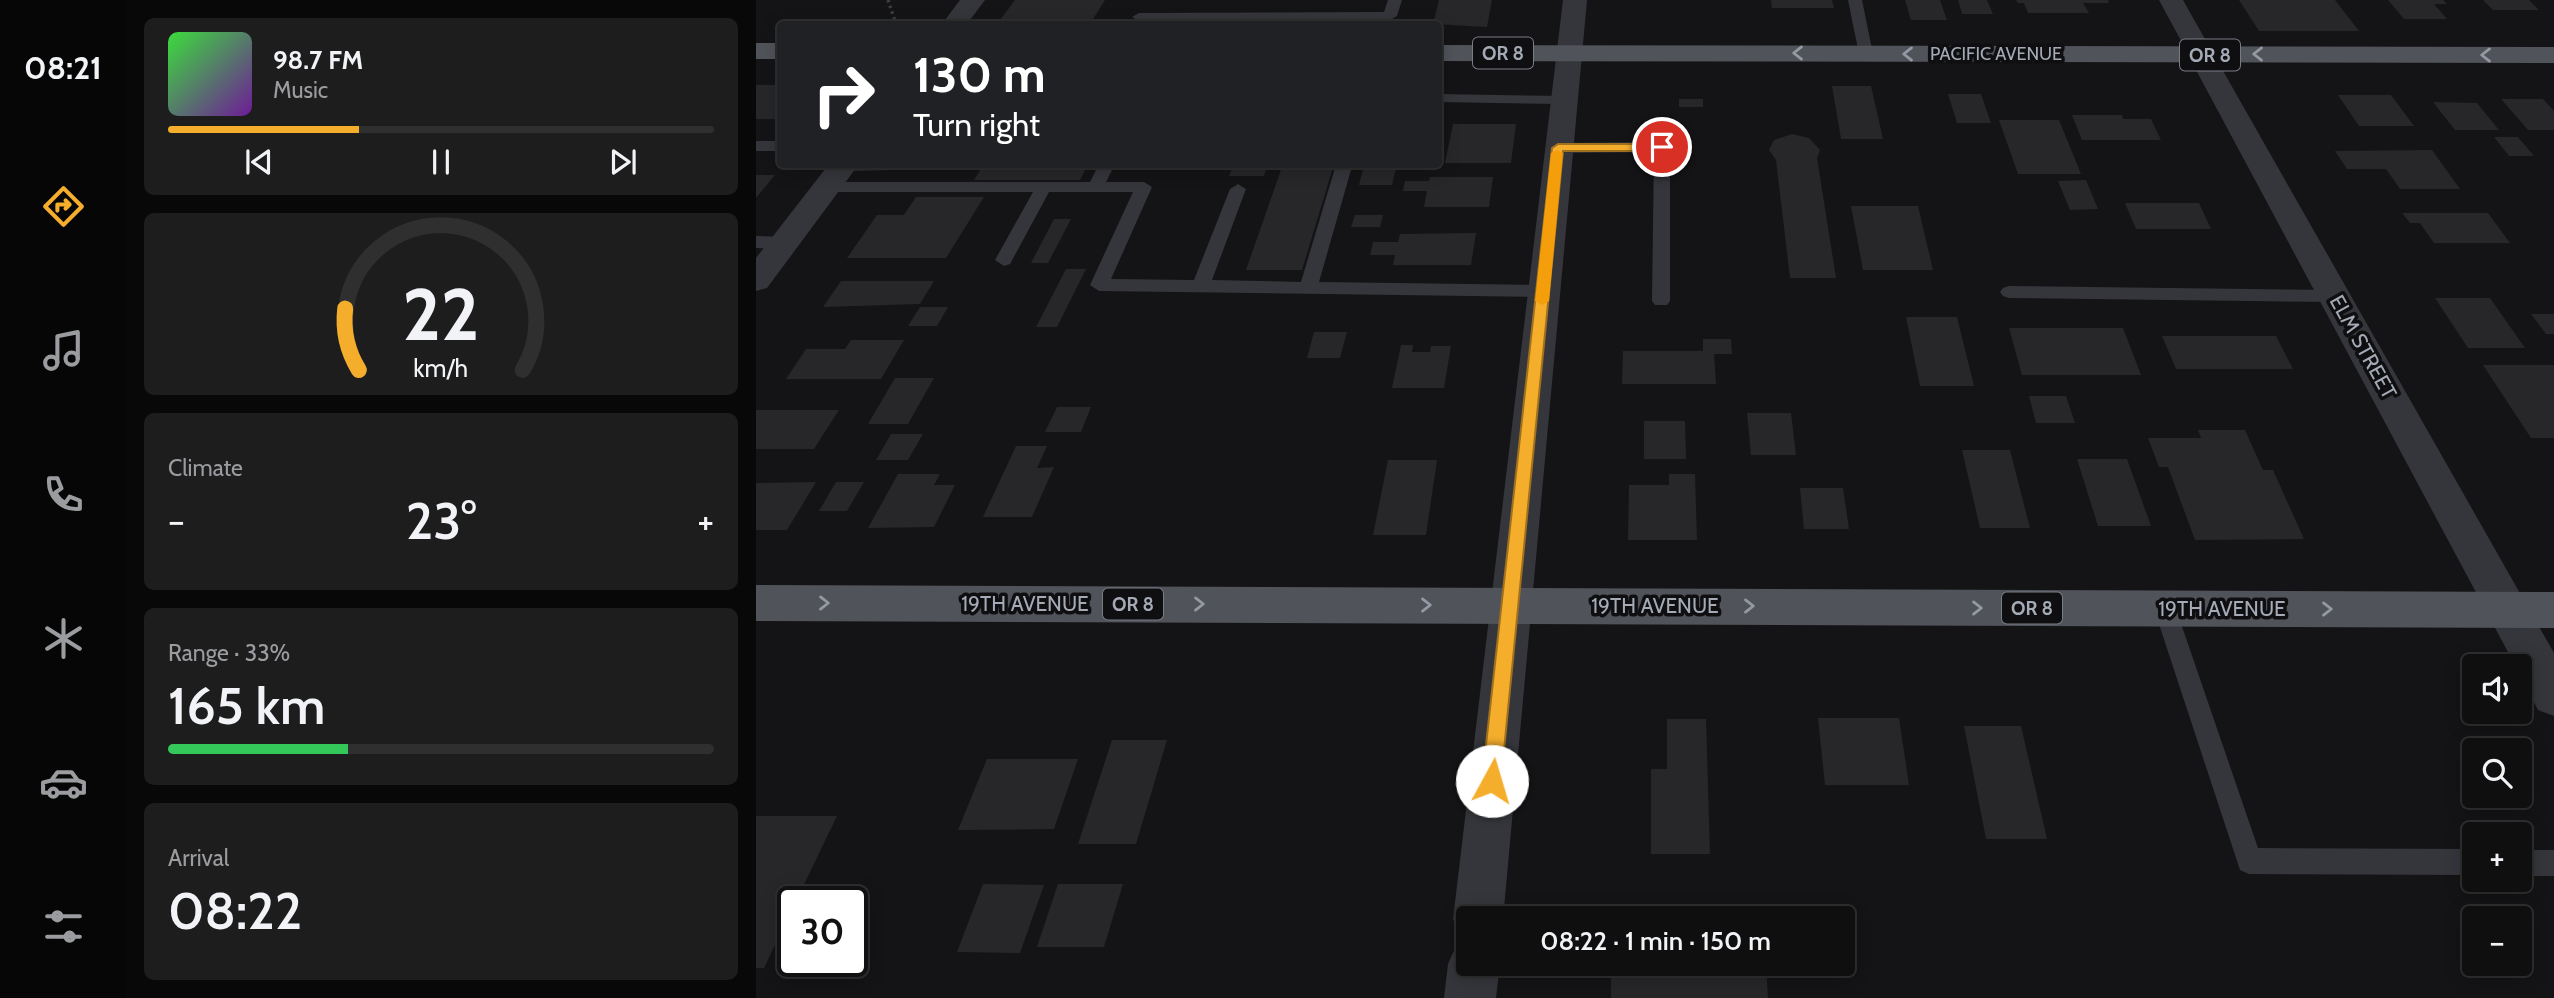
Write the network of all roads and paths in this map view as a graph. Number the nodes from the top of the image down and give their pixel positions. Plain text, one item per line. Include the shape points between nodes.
1 (888, 0) edge
2 (973, 0) edge
3 (1149, 0) edge
4 (1235, 0) edge
5 (1317, 0) edge
6 (1395, 0) edge
7 (1575, 0) edge
8 (1855, 0) edge
9 (2171, 0) edge
10 (1228, 16) junction
11 (1311, 16) junction
12 (1389, 20) edge
13 (895, 21) edge
14 (956, 21) edge
15 (1137, 21) edge
16 (756, 51) edge
17 (777, 51) edge
18 (1442, 52) edge
19 (1568, 53) junction
20 (1866, 54) junction
21 (2201, 55) junction
22 (2554, 55) edge
23 (1442, 98) edge
24 (1563, 100) junction
25 (756, 146) edge
26 (777, 146) edge
27 (1558, 148) junction
28 (888, 168) edge
29 (1105, 168) edge
30 (1343, 168) edge
31 (839, 172) edge
32 (1044, 187) junction
33 (1095, 187) junction
34 (1238, 189) dead end
35 (770, 243) edge
36 (1004, 260) dead end
37 (756, 280) edge
38 (1201, 286) junction
39 (1308, 288) junction
40 (1543, 291) junction
41 (2009, 292) dead end
42 (2335, 296) junction
43 (1661, 301) dead end
44 (756, 603) edge
45 (1509, 605) junction
46 (2165, 609) junction
47 (2506, 609) junction
48 (2554, 610) edge
49 (2554, 695) edge
50 (2462, 862) edge
51 (2532, 863) edge
52 (2554, 863) edge
53 (1479, 906) edge
54 (1473, 976) edge
55 (1470, 998) edge

1 - 13 path
2 - 14 street
3 - 15 lane
4 - 10 lane
5 - 11 lane
6 - 12 lane
7 - 19 street
8 - 20 lane
9 - 21 street, ELM STREET
10 - 11 lane
10 - 15 lane
11 - 12 lane
16 - 17 main road
18 - 19 main road, PACIFIC AVENUE / OR 8
20 -> 19 main road, PACIFIC AVENUE / OR 8
19 - 24 street
21 -> 20 main road, PACIFIC AVENUE / OR 8
22 -> 21 main road, PACIFIC AVENUE / OR 8
21 - 42 street, ELM STREET
23 - 24 lane
24 - 27 street
25 - 26 lane
27 - 40 street
27 - 43 lane via 1662,147
28 - 31 lane
29 - 33 lane
30 - 39 lane
31 - 32 lane
31 - 35 street
32 - 33 lane
32 - 36 lane
33 - 38 lane via 1144,187 1099,285
34 - 38 lane
35 - 37 street
38 - 39 lane
39 - 40 lane
40 - 45 street
41 - 42 lane
42 - 47 street, ELM STREET
44 -> 45 main road, 19TH AVENUE / OR 8
45 -> 46 main road, 19TH AVENUE / OR 8
45 - 53 street
46 -> 47 main road, 19TH AVENUE / OR 8
46 - 50 lane via 2249,861
47 - 48 main road, 19TH AVENUE / OR 8
47 - 49 street, ELM STREET
51 - 52 lane
54 - 55 street

